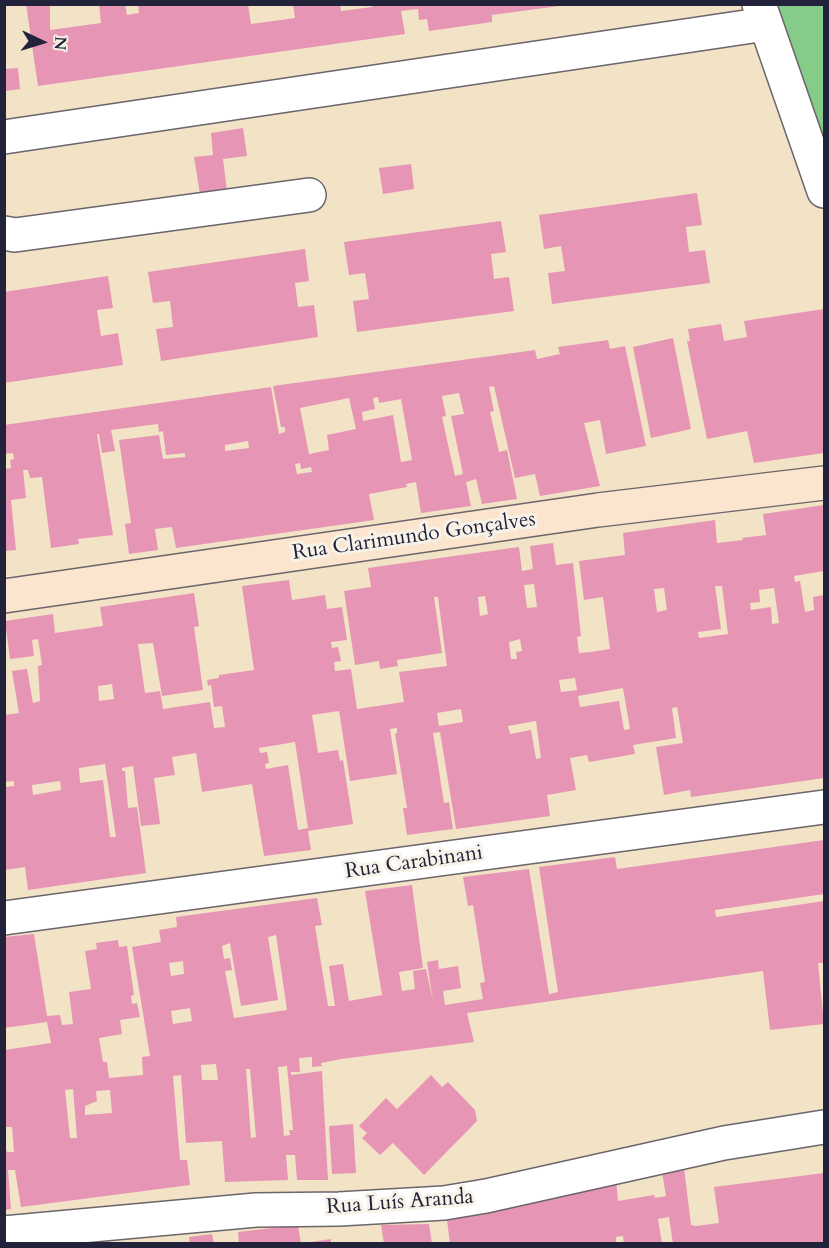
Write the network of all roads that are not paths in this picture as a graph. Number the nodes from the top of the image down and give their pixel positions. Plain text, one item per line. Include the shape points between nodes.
1 (763, 14) edge
2 (4, 137) edge
3 (825, 191) edge
4 (309, 195) dead end
5 (4, 233) edge
6 (825, 483) edge
7 (4, 596) edge
8 (825, 807) edge
9 (4, 918) edge
10 (825, 1127) edge
11 (4, 1233) edge

1 - 2 street
1 - 3 street
4 - 5 street via 15,235
6 - 7 street, Rua Clarimundo Gonçalves via 598,510
8 - 9 street, Rua Carabinani
10 - 11 street, Rua Luís Aranda via 713,1145 444,1203 245,1211

